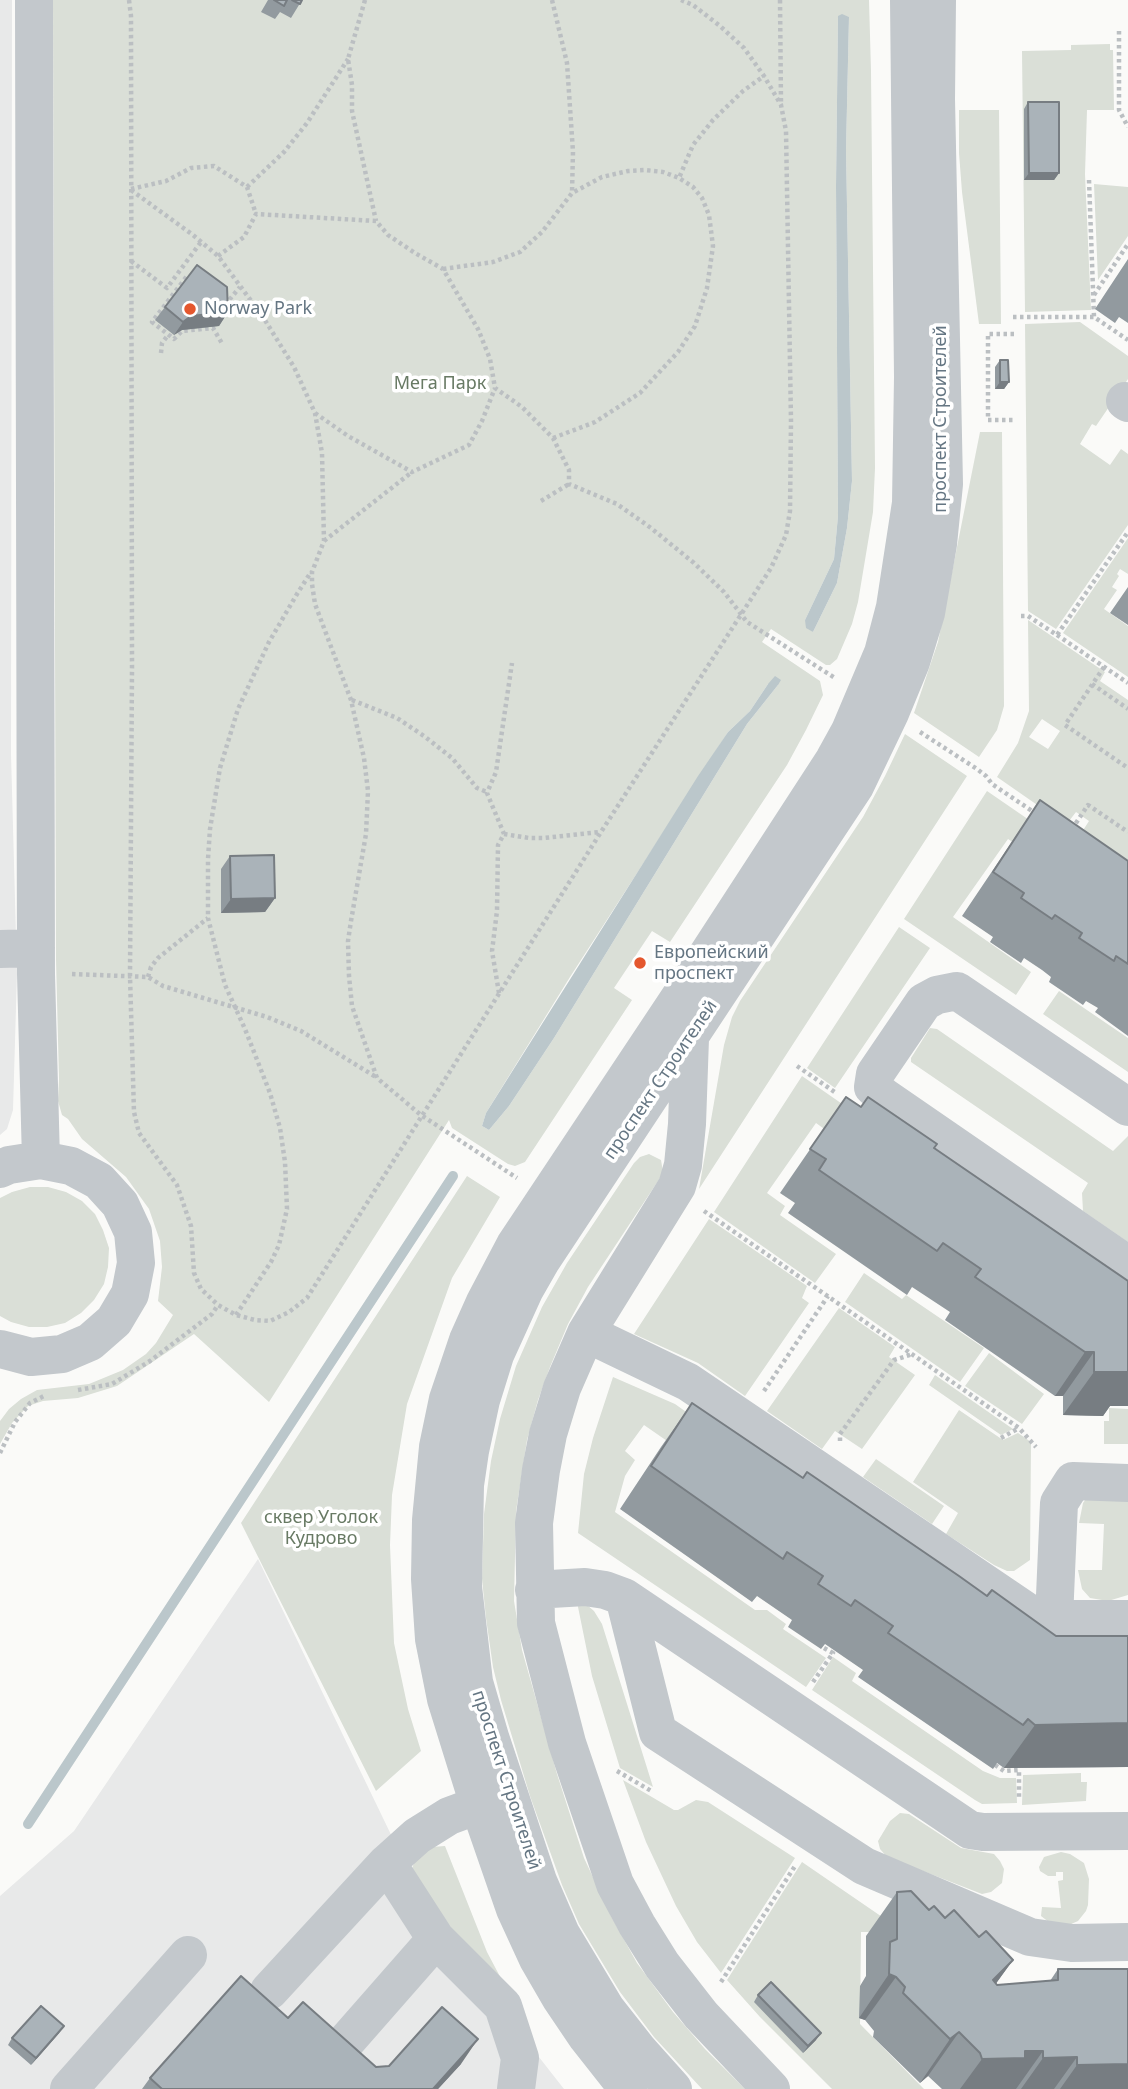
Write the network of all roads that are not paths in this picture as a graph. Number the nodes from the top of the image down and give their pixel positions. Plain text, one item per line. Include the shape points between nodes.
1 (34, 0) edge
2 (909, 0) edge
3 (937, 0) edge
4 (24, 957) edge
5 (690, 1037) junction
6 (1128, 1107) edge
7 (41, 1160) junction
8 (0, 1169) edge
9 (1128, 1261) edge
10 (586, 1333) junction
11 (0, 1349) edge
12 (1128, 1483) edge
13 (534, 1590) junction
14 (624, 1597) junction
15 (1054, 1619) junction
16 (1128, 1619) edge
17 (494, 1800) junction
18 (1128, 1832) edge
19 (387, 1863) junction
20 (436, 1939) junction
21 (1128, 1942) edge
22 (188, 1955) dead end
23 (269, 1991) dead end
24 (336, 2053) edge
25 (518, 2073) edge
26 (69, 2089) edge
27 (491, 2089) edge
28 (628, 2089) edge
29 (673, 2089) edge
30 (771, 2089) edge

1 - 4 street
2 - 17 street, проспект Строителей via 911,503 883,653 834,760 515,1245 468,1340 446,1411 431,1520 415,1580 434,1639 446,1699
3 - 5 street, проспект Строителей via 944,484 926,613 911,662 855,786
4 - 7 street
5 - 10 street via 687,1124 677,1186
5 - 17 street, проспект Строителей via 541,1261 510,1320 481,1400 466,1485 463,1587
6 - 9 street via 957,991 924,1002 875,1074 873,1087
7 - 8 street
7 - 11 street via 71,1166 99,1181 120,1204 133,1232 136,1264 130,1294 114,1321 90,1342 62,1354 31,1357
10 - 13 street via 548,1434 534,1523
10 - 15 street via 688,1382 1016,1606
12 - 15 street via 1073,1481 1059,1503
13 - 14 street via 585,1587
13 - 30 street via 536,1623 567,1743 615,1884 662,1965 701,2015
14 - 18 street via 970,1830
14 - 21 street via 658,1731 864,1866 1030,1937 1072,1943
15 - 16 street
17 - 19 street via 449,1816
17 - 28 street, проспект Строителей via 514,1909 560,1997
17 - 29 street, проспект Строителей via 561,1934 606,2009
19 - 20 street
19 - 23 street
20 - 24 street
20 - 25 street via 503,2006
22 - 26 street
25 - 27 street

